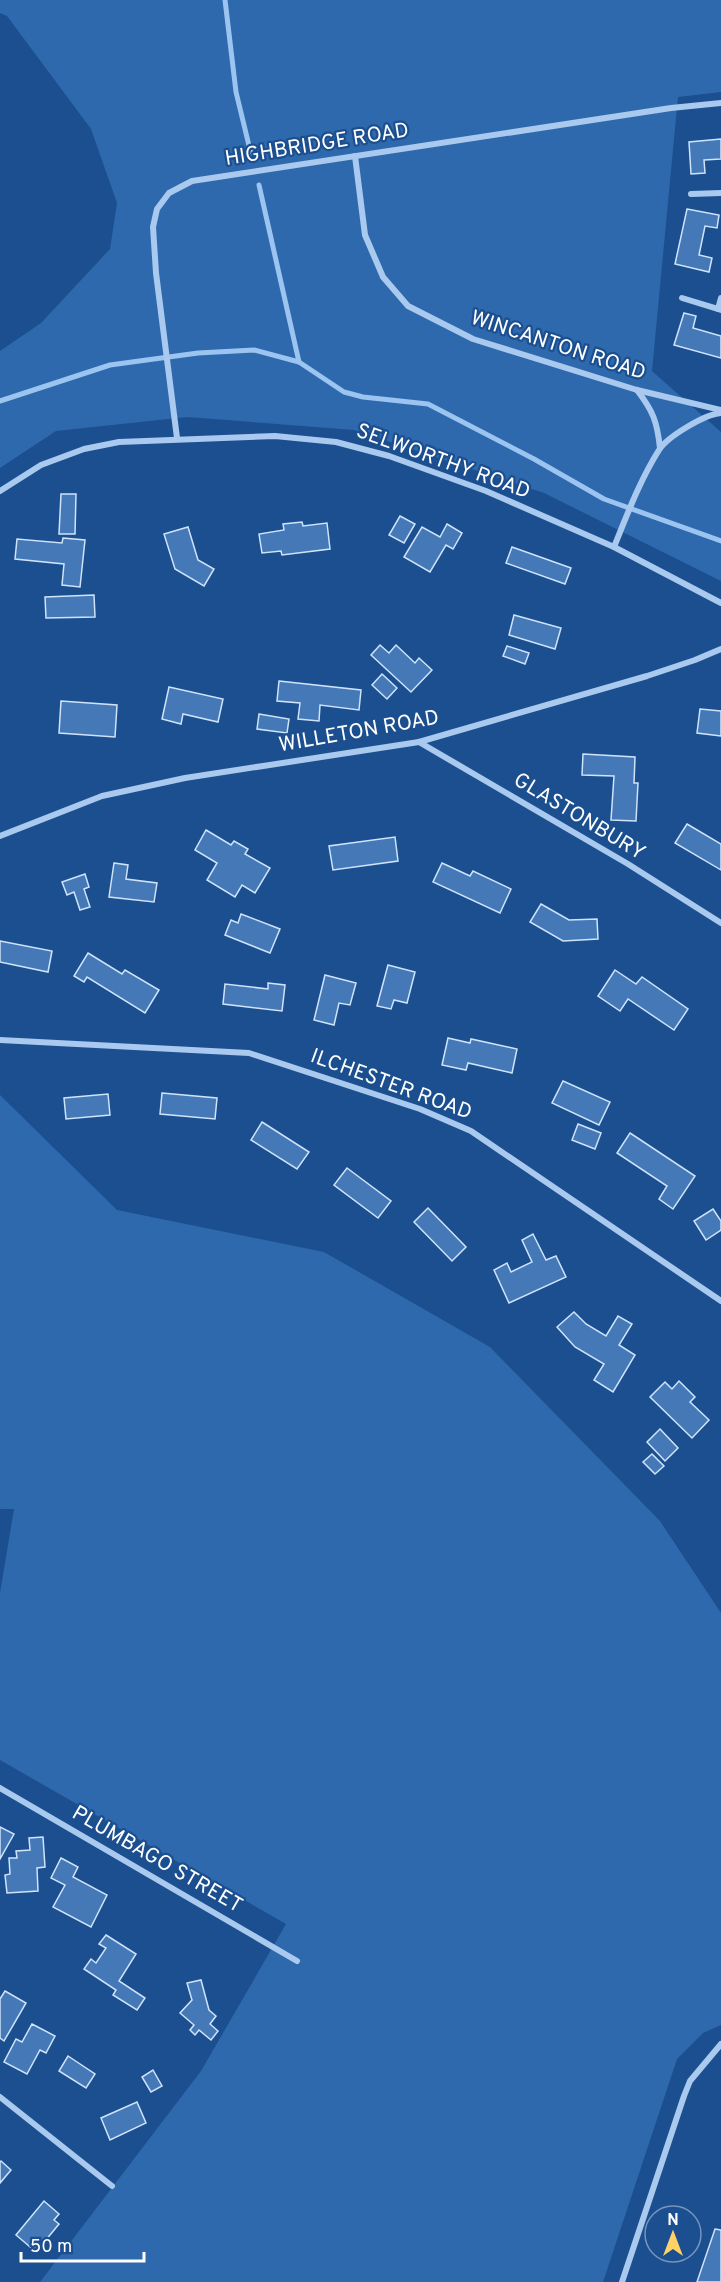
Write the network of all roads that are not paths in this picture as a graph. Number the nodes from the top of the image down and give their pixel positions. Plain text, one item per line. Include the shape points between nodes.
1 (721, 104) edge
2 (355, 156) junction
3 (721, 192) edge
4 (691, 194) dead end
5 (682, 298) dead end
6 (721, 298) edge
7 (720, 309) edge
8 (637, 390) junction
9 (721, 412) edge
10 (177, 438) junction
11 (660, 448) junction
12 (0, 490) edge
13 (614, 547) junction
14 (721, 603) edge
15 (721, 649) edge
16 (419, 742) junction
17 (0, 836) edge
18 (721, 922) edge
19 (0, 1040) edge
20 (721, 1301) edge
21 (0, 1788) edge
22 (297, 1961) dead end
23 (721, 2044) edge
24 (0, 2097) edge
25 (112, 2186) dead end
26 (622, 2282) edge

1 - 2 street, HIGHBRIDGE ROAD via 671,108
2 - 8 street, WINCANTON ROAD via 365,235 383,277 408,306 473,339
2 - 10 street, HIGHBRIDGE ROAD via 192,181 169,193 157,209 153,227 156,273
3 - 4 street
5 - 7 street
6 - 7 street
8 - 9 street, WINCANTON ROAD
8 - 11 street via 652,409
9 - 11 street via 692,424
10 - 12 street, SELWORTHY ROAD via 84,448 41,465
10 - 13 street, SELWORTHY ROAD via 275,436 336,442 389,456 486,491
11 - 13 street
13 - 14 street, SELWORTHY ROAD
15 - 16 street, WILLETON ROAD via 647,676
16 - 17 street, WILLETON ROAD via 185,778 102,796
16 - 18 street, GLASTONBURY
19 - 20 street, ILCHESTER ROAD via 249,1053 420,1108 471,1131
21 - 22 street, PLUMBAGO STREET
23 - 26 street via 690,2081
24 - 25 street

